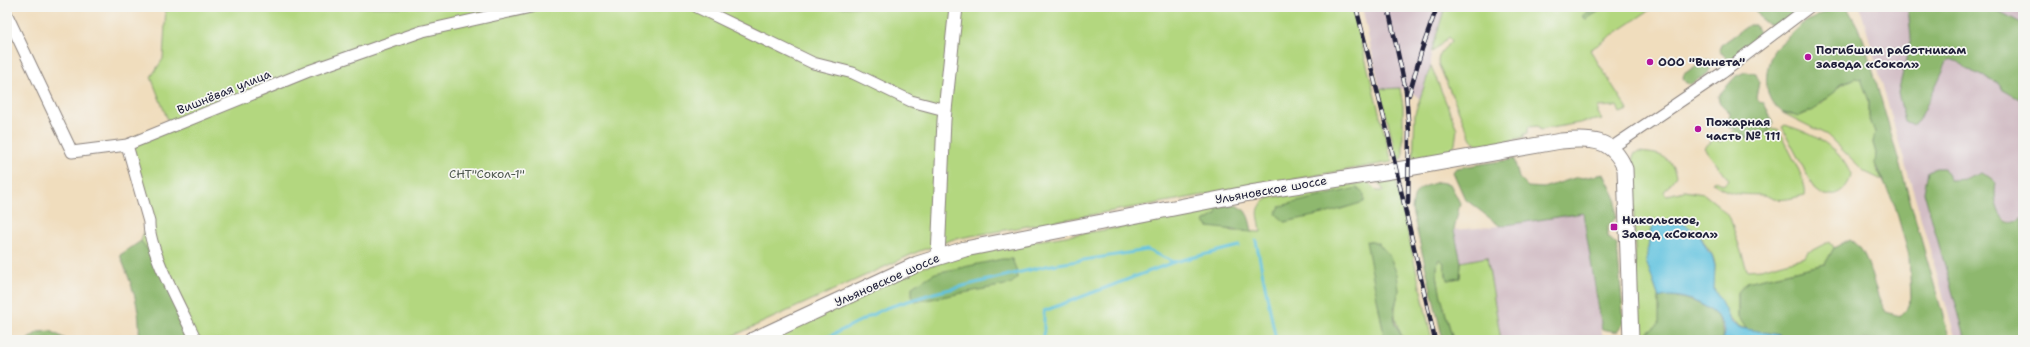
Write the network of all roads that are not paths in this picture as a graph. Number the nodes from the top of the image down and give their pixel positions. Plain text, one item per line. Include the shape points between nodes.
1 (531, 7) edge
2 (697, 7) edge
3 (956, 7) edge
4 (1809, 7) edge
5 (7, 15) edge
6 (945, 110) junction
7 (127, 146) junction
8 (1611, 148) junction
9 (938, 257) junction
10 (196, 340) edge
11 (753, 340) edge
12 (1631, 340) edge

1 - 7 street, Вишнёвая улица via 423,31 309,71
2 - 6 street via 813,62 853,73 911,100
3 - 6 street
4 - 8 street via 1722,73
5 - 7 street, Вишнёвая улица via 72,152
6 - 9 street
7 - 10 street via 149,222 148,232
8 - 9 main road, Ульяновское шоссе via 1590,140 1561,141 1250,193 965,249
8 - 12 main road via 1622,161 1626,178
9 - 11 main road, Ульяновское шоссе

